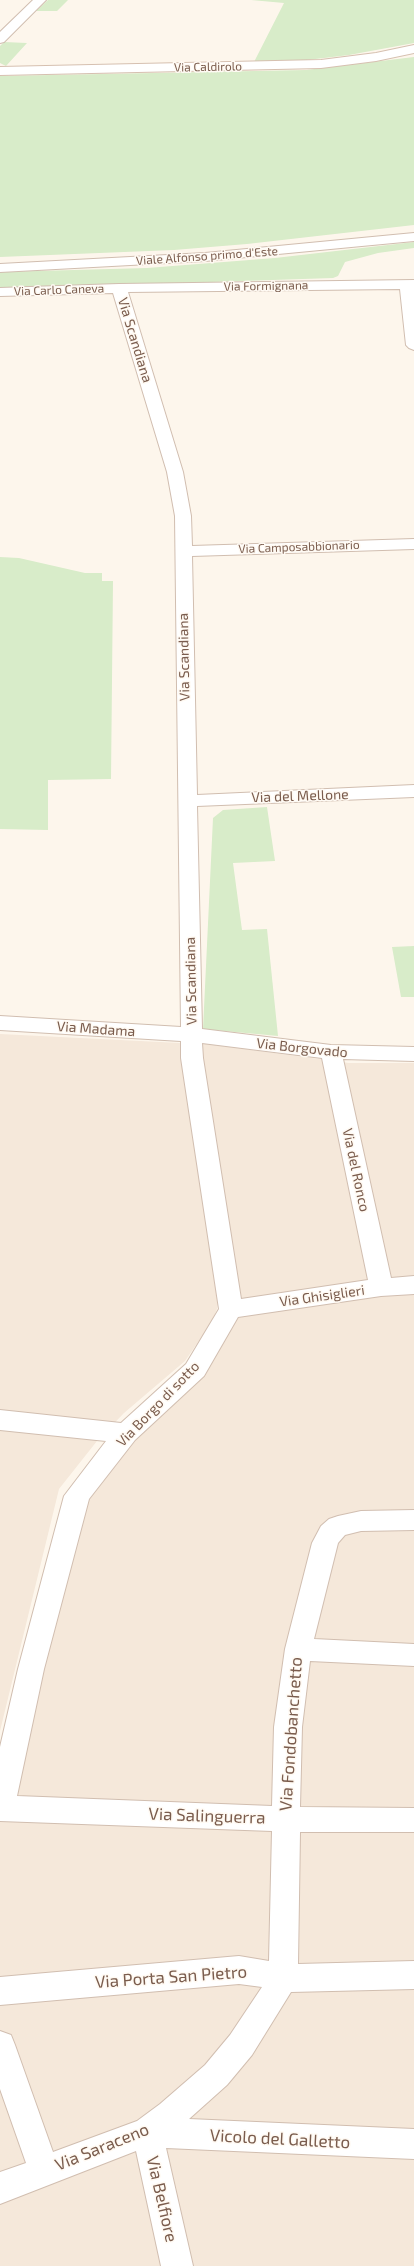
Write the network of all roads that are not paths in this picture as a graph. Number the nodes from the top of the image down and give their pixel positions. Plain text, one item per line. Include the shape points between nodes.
1 (40, 0) edge
2 (0, 39) edge
3 (414, 49) edge
4 (0, 70) edge
5 (414, 237) edge
6 (0, 268) edge
7 (410, 284) edge
8 (119, 288) junction
9 (0, 292) edge
10 (414, 345) edge
11 (414, 544) edge
12 (183, 551) junction
13 (414, 791) edge
14 (187, 801) junction
15 (0, 1023) edge
16 (191, 1035) junction
17 (331, 1052) junction
18 (414, 1054) edge
19 (414, 1285) edge
20 (382, 1287) junction
21 (231, 1309) junction
22 (0, 1420) edge
23 (126, 1433) junction
24 (414, 1520) edge
25 (298, 1649) junction
26 (414, 1655) edge
27 (0, 1809) edge
28 (285, 1819) junction
29 (414, 1820) edge
30 (414, 1975) edge
31 (283, 1978) junction
32 (0, 1991) edge
33 (0, 2045) edge
34 (147, 2132) junction
35 (414, 2144) edge
36 (44, 2171) junction
37 (0, 2188) edge
38 (177, 2266) edge

1 - 2 street
3 - 4 street, Via Caldirolo via 345,62 308,64
5 - 6 street, Viale Alfonso primo d'Este via 220,256
7 - 8 street, Via Formignana
7 - 10 street
8 - 9 street, Via Carlo Caneva
8 - 12 street, Via Scandiana via 175,472 183,516
11 - 12 street, Via Camposabbionario
12 - 14 street, Via Scandiana
13 - 14 street, Via del Mellone
14 - 16 street, Via Scandiana
15 - 16 street, Via Madama
16 - 17 street, Via Borgovado
16 - 21 street via 192,1058
17 - 18 street, Via Borgovado
17 - 20 street, Via del Ronco
19 - 20 street, Via Ghisiglieri
20 - 21 street, Via Ghisiglieri
21 - 23 street, Via Borgo di sotto via 195,1370
22 - 23 street
23 - 27 street, Via Borgo di sotto via 77,1496 31,1669
24 - 25 street, Via Fondobanchetto via 349,1522 338,1526 330,1533 318,1567
25 - 26 street
25 - 28 street, Via Fondobanchetto via 288,1727
27 - 28 street, Via Salinguerra
28 - 29 street, Via Salinguerra
28 - 31 street, Via Fondobanchetto
30 - 31 street, Via Porta San Pietro
31 - 32 street, Via Porta San Pietro via 239,1970
31 - 34 street, Via Saraceno via 253,2028 229,2060 188,2101
33 - 36 street
34 - 35 street, Vicolo del Galletto
34 - 36 street, Via Saraceno
34 - 38 street, Via Belfiore
36 - 37 street, Via Saraceno

